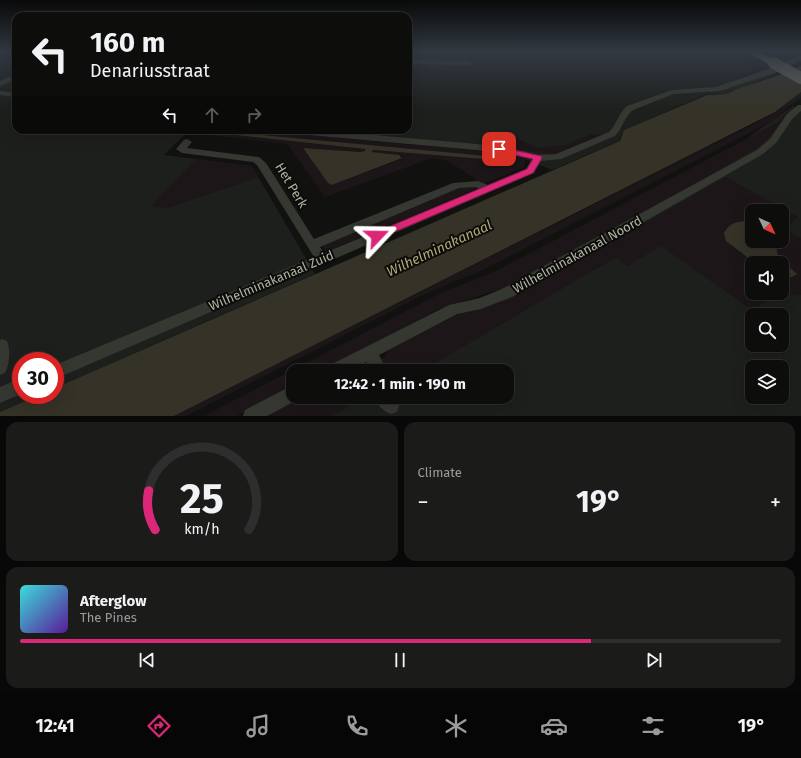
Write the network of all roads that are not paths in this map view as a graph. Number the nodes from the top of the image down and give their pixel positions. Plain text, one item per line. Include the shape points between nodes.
1 (770, 71) edge
2 (791, 71) edge
3 (12, 78) edge
4 (801, 78) edge
5 (0, 84) edge
6 (0, 93) edge
7 (12, 94) edge
8 (801, 107) edge
9 (345, 134) edge
10 (187, 142) dead end
11 (538, 158) junction
12 (488, 189) junction
13 (312, 245) junction
14 (322, 259) junction
15 (2, 346) dead end
16 (369, 352) junction
17 (358, 364) edge
18 (375, 364) edge
19 (0, 368) edge
20 (64, 368) edge
21 (12, 390) edge
22 (0, 395) edge
23 (286, 397) edge
24 (252, 416) edge

1 - 11 street via 717,89 668,93 626,111 616,130 609,136 558,157
2 - 4 highway, bridge
3 - 5 street
6 - 7 street
8 - 16 street, Wilhelminakanaal Noord via 790,116 773,141 760,152 507,293 454,310
9 - 11 street via 488,148
10 - 13 street, Het Perk via 181,149 256,159 261,163
11 - 12 street, Wilhelminakanaal Zuid via 530,171
12 - 13 street, Wilhelminakanaal Zuid via 478,184 457,185
12 - 14 street, Wilhelminakanaal Zuid
13 - 14 street, Het Perk
14 - 20 street, Wilhelminakanaal Zuid
15 - 19 street
16 - 17 street, Wilhelminakanaal Noord
16 - 18 street
21 - 22 street
23 - 24 street

